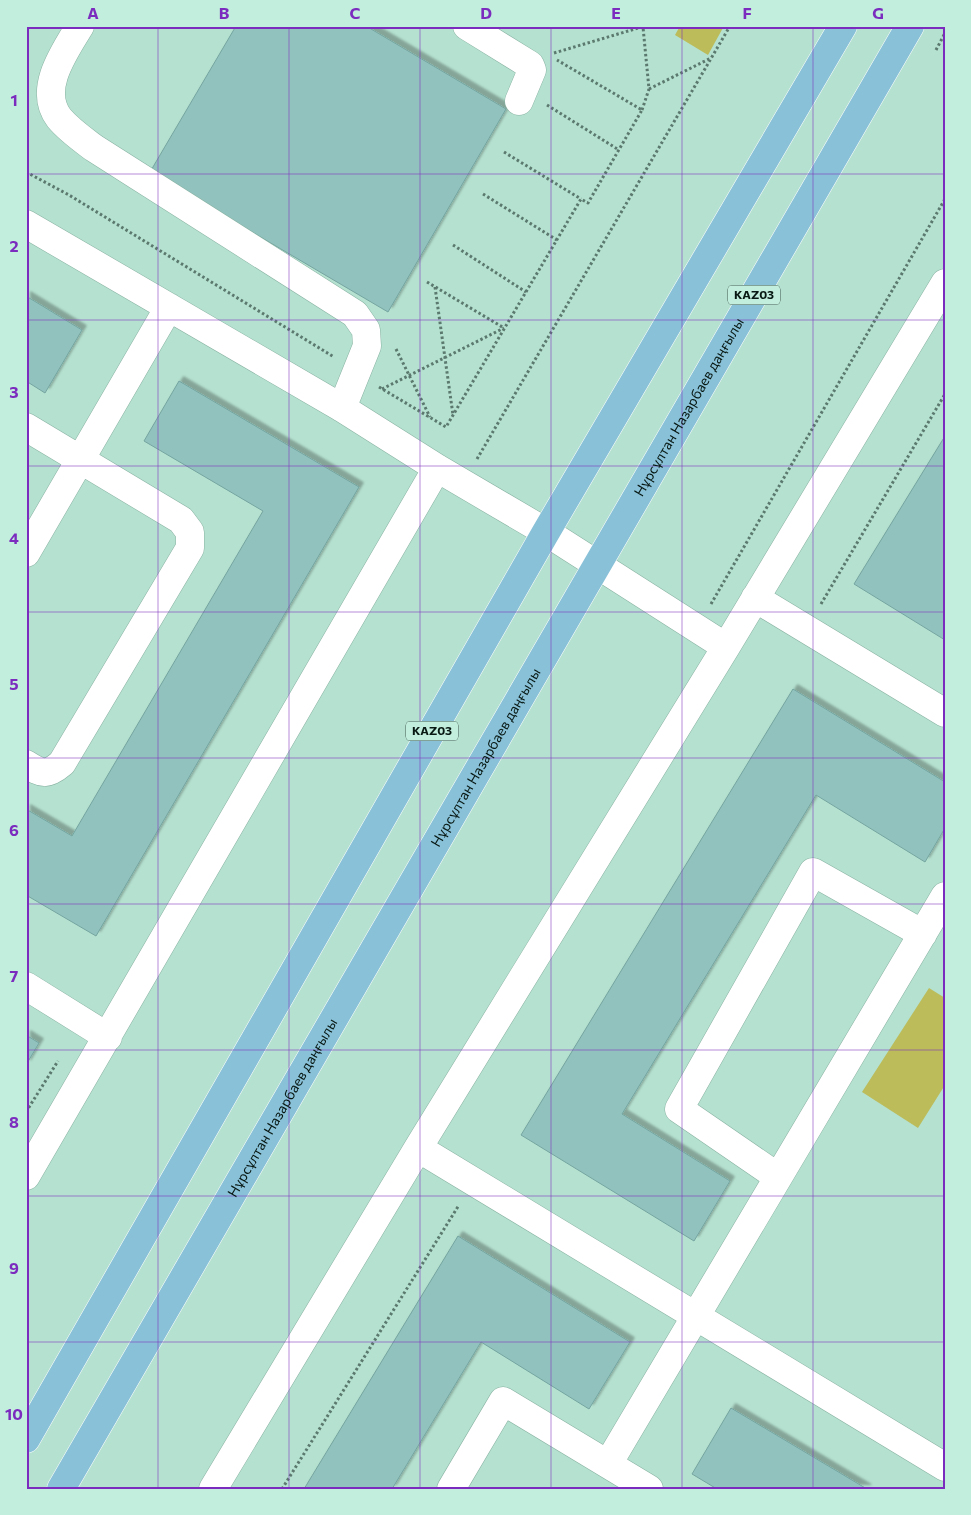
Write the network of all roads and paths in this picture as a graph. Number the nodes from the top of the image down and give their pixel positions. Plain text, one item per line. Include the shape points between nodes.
1 (80, 26) edge
2 (467, 26) edge
3 (644, 26) edge
4 (730, 26) edge
5 (843, 26) edge
6 (910, 26) edge
7 (945, 33) edge
8 (936, 50) dead end
9 (712, 58) junction
10 (650, 89) junction
11 (532, 102) joint
12 (642, 110) junction
13 (619, 150) junction
14 (504, 152) dead end
15 (26, 172) edge
16 (483, 194) dead end
17 (582, 199) junction
18 (945, 199) edge
19 (26, 224) edge
20 (557, 240) junction
21 (453, 245) dead end
22 (427, 282) dead end
23 (945, 283) edge
24 (435, 288) junction
25 (526, 292) junction
26 (169, 307) junction
27 (505, 328) junction
28 (395, 347) dead end
29 (445, 358) junction
30 (358, 371) junction
31 (409, 376) junction
32 (382, 389) junction
33 (945, 394) edge
34 (342, 408) junction
35 (453, 415) junction
36 (430, 418) junction
37 (26, 427) edge
38 (80, 459) junction
39 (437, 468) junction
40 (463, 483) junction
41 (546, 532) junction
42 (26, 553) edge
43 (598, 565) junction
44 (755, 598) junction
45 (697, 628) junction
46 (806, 629) junction
47 (726, 647) junction
48 (945, 713) edge
49 (26, 764) edge
50 (945, 896) edge
51 (922, 934) junction
52 (26, 986) edge
53 (82, 1021) junction
54 (108, 1037) junction
55 (26, 1112) edge
56 (418, 1148) junction
57 (26, 1176) edge
58 (778, 1177) junction
59 (474, 1182) junction
60 (696, 1316) junction
61 (26, 1439) edge
62 (608, 1464) junction
63 (945, 1467) edge
64 (61, 1489) edge
65 (213, 1489) edge
66 (282, 1489) edge
67 (451, 1489) edge
68 (649, 1489) edge

1 - 30 street via 58,64 53,80 52,100 58,116 73,133 94,148 355,314 366,330 367,346
2 - 11 street via 530,65
3 - 10 path
3 - 12 path via 549,55
4 - 9 path
5 - 41 main road, KАZ03
6 - 43 main road, Нұрсұлтан Назарбаев даңғылы / KАZ03
7 - 8 path
9 - 10 path
9 - 40 path
10 - 12 path
11 - 13 path
12 - 13 path
13 - 17 path via 588,203
14 - 17 path
15 - 30 path
16 - 20 path
17 - 20 path
18 - 45 path
19 - 26 street
20 - 25 path
21 - 25 path
22 - 24 path
23 - 44 street
24 - 27 path
24 - 29 path
25 - 27 path
26 - 34 street
26 - 38 street
27 - 29 path
27 - 35 path
28 - 31 path
29 - 31 path
29 - 35 path
30 - 32 path
30 - 34 street
31 - 32 path
31 - 36 path
32 - 36 path
33 - 46 path
34 - 39 street
35 - 36 path via 446,427
37 - 38 street
38 - 42 street
38 - 49 street via 181,520 190,532 190,548 62,763 52,771 40,772
39 - 40 street
39 - 54 street
40 - 41 street
41 - 43 street
41 - 61 main road, KАZ03
43 - 45 street
43 - 64 main road, Нұрсұлтан Назарбаев даңғылы / KАZ03
44 - 46 street
44 - 47 street
45 - 47 street
46 - 48 street
47 - 56 street
50 - 51 street
51 - 58 street
51 - 58 street via 813,872 680,1109
52 - 53 street
53 - 54 street
53 - 55 path
54 - 57 street
56 - 59 street
56 - 65 street
58 - 60 street
59 - 60 street
59 - 66 path
60 - 62 street
60 - 63 street
62 - 67 street via 503,1401
62 - 68 street

